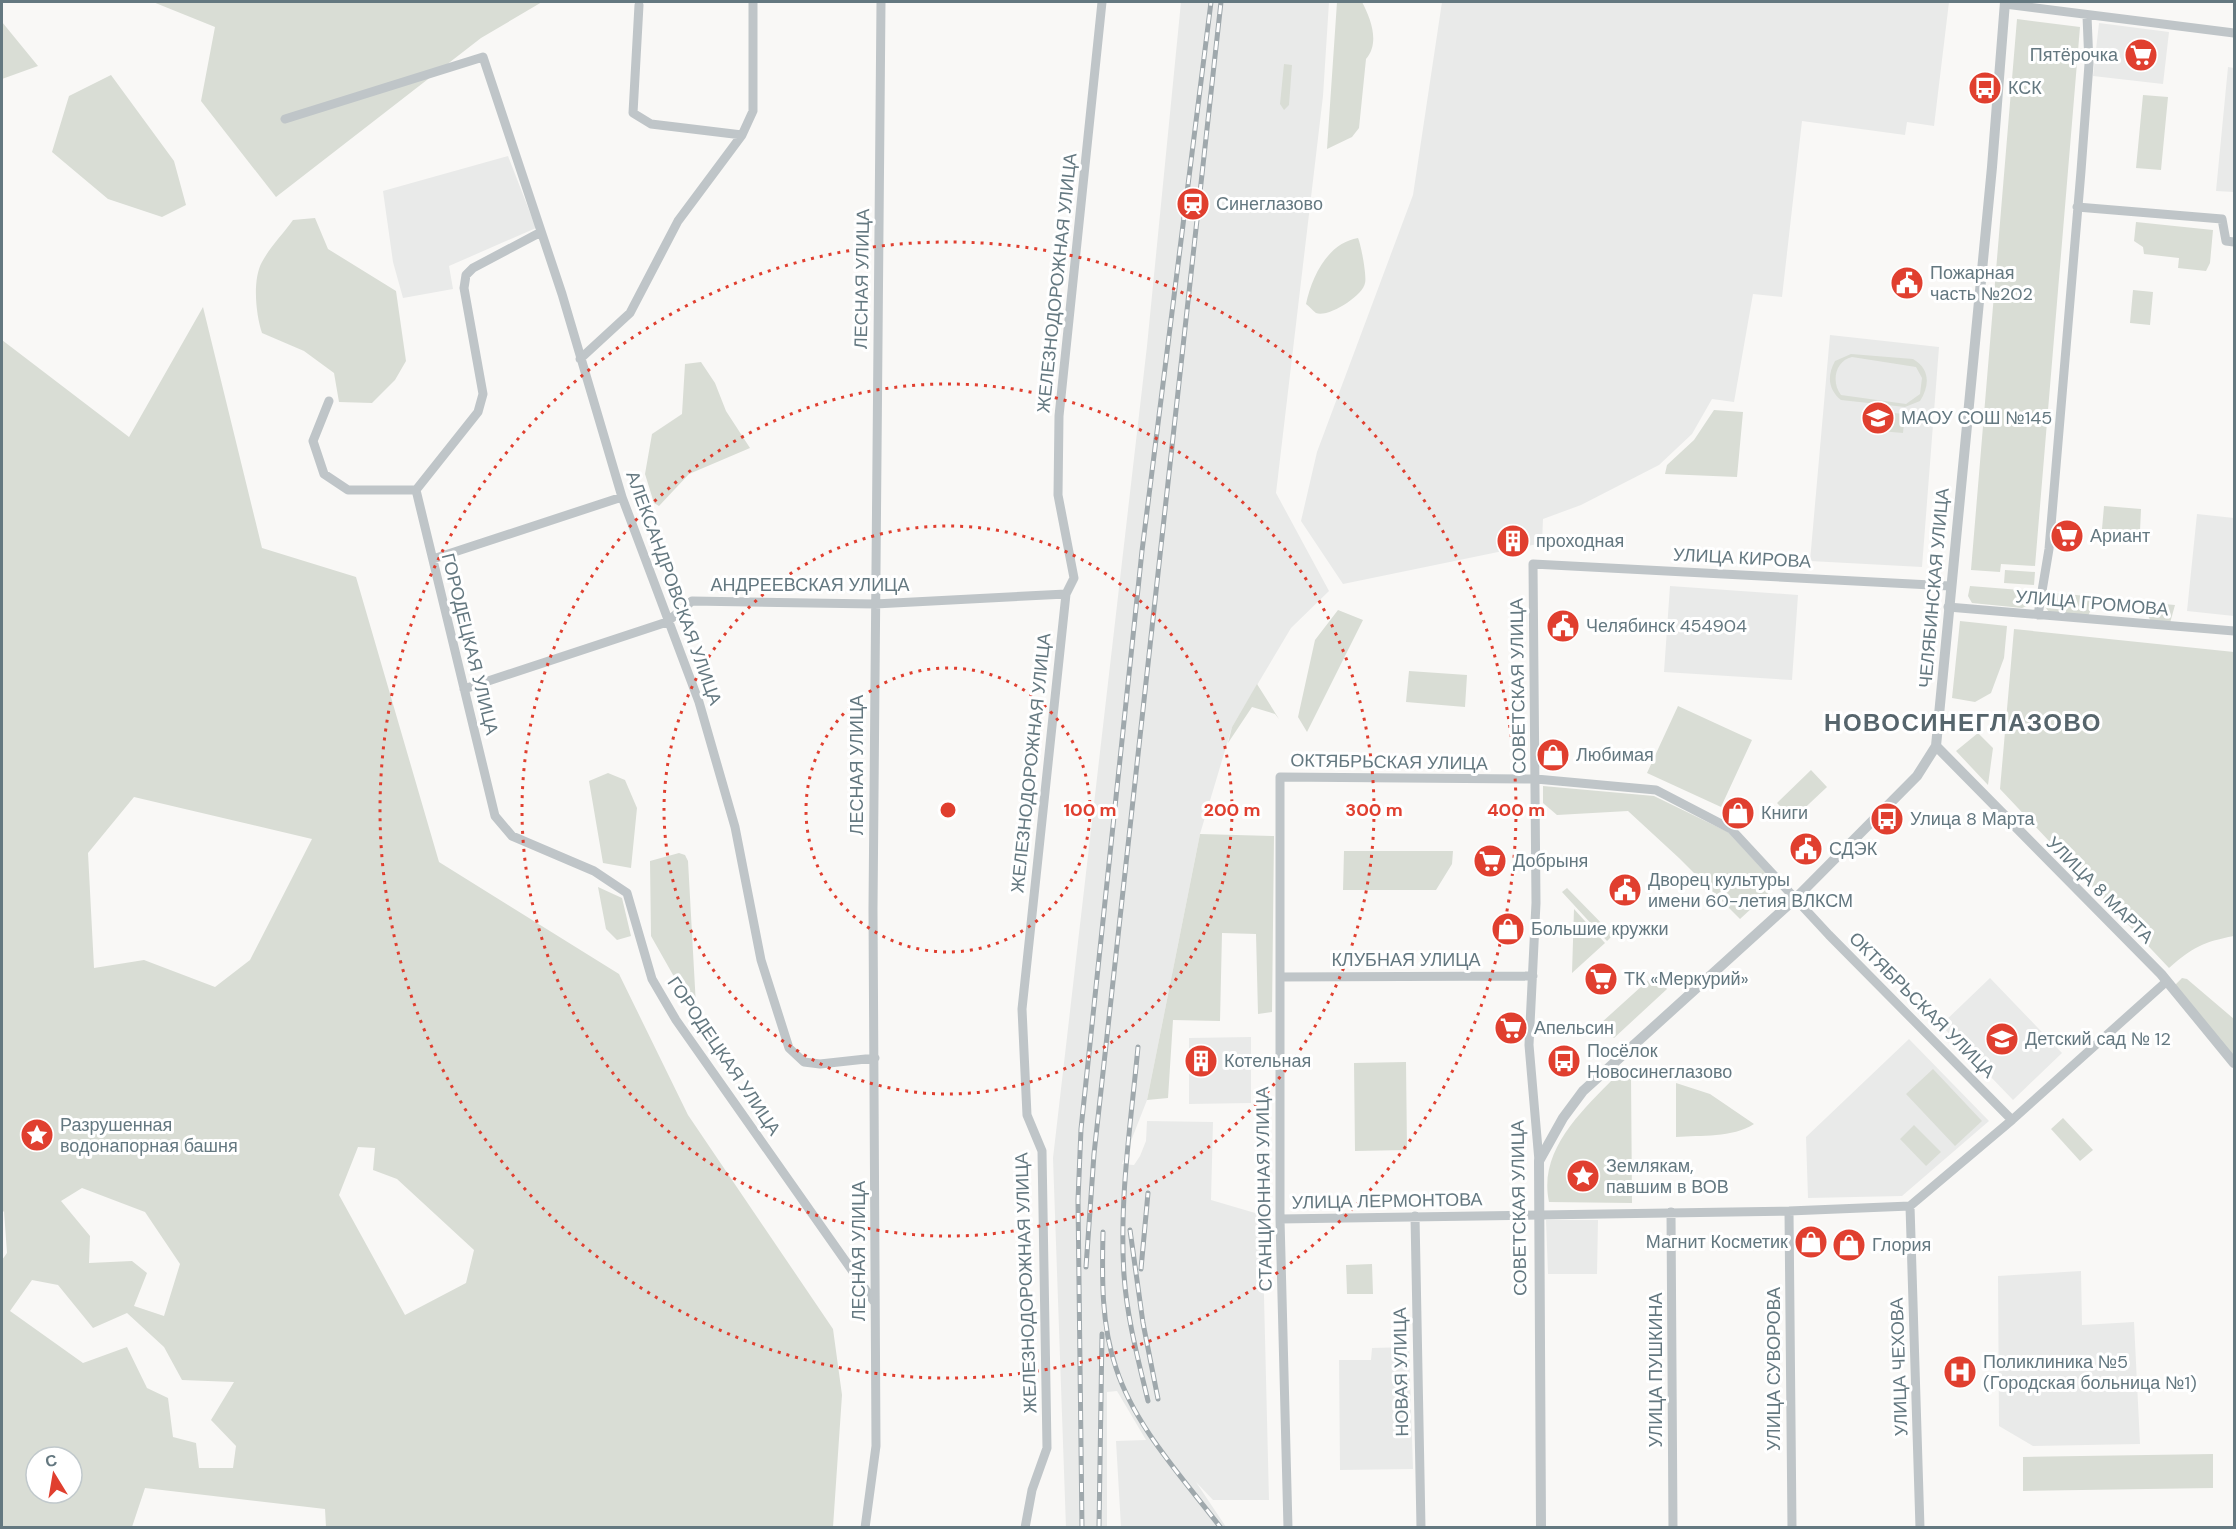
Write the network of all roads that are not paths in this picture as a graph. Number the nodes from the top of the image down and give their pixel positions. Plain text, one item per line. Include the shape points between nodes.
1 (753, 2) edge
2 (881, 2) edge
3 (1102, 2) edge
4 (2005, 3) edge
5 (639, 4) dead end
6 (2087, 16) junction
7 (2235, 33) edge
8 (285, 119) dead end
9 (742, 135) junction
10 (2077, 207) junction
11 (541, 232) junction
12 (2235, 242) edge
13 (580, 359) junction
14 (329, 401) dead end
15 (416, 490) junction
16 (621, 497) junction
17 (433, 559) junction
18 (1533, 564) joint
19 (1950, 586) junction
20 (1066, 594) junction
21 (875, 604) junction
22 (1948, 607) junction
23 (2038, 615) junction
24 (667, 622) junction
25 (2235, 631) edge
26 (464, 689) junction
27 (1936, 746) junction
28 (1280, 777) joint
29 (1536, 780) junction
30 (1796, 898) junction
31 (1533, 975) junction
32 (1280, 977) junction
33 (2167, 981) junction
34 (875, 1058) junction
35 (2235, 1063) edge
36 (2012, 1120) junction
37 (1539, 1161) junction
38 (1910, 1206) junction
39 (1789, 1211) junction
40 (1671, 1212) junction
41 (1537, 1214) junction
42 (1415, 1216) junction
43 (1280, 1219) junction
44 (875, 1303) junction
45 (865, 1527) edge
46 (1025, 1527) edge
47 (1288, 1527) edge
48 (1420, 1527) edge
49 (1540, 1527) edge
50 (1673, 1527) edge
51 (1792, 1527) edge
52 (1920, 1527) edge

1 - 9 street via 753,111
2 - 21 street, ЛЕСНАЯ УЛИЦА
3 - 20 street, ЖЕЛЕЗНОДОРОЖНАЯ УЛИЦА via 1059,416 1058,495 1074,578
4 - 6 street
4 - 19 street, ЧЕЛЯБИНСКАЯ УЛИЦА
5 - 9 street via 633,113 651,124
6 - 7 street
6 - 10 street via 2089,64
8 - 11 street, АЛЕКСАНДРОВСКАЯ УЛИЦА via 483,57
9 - 13 street via 678,221 630,313
10 - 12 street via 2222,219 2226,241
10 - 23 street via 2049,549
11 - 13 street, АЛЕКСАНДРОВСКАЯ УЛИЦА
11 - 15 street via 466,275 464,288 483,394 478,412
13 - 16 street, АЛЕКСАНДРОВСКАЯ УЛИЦА
14 - 15 street via 313,441 324,474 348,490
15 - 17 street, ГОРОДЕЦКАЯ УЛИЦА
16 - 17 street
16 - 24 street, АЛЕКСАНДРОВСКАЯ УЛИЦА
17 - 26 street, ГОРОДЕЦКАЯ УЛИЦА
18 - 19 street, УЛИЦА КИРОВА
18 - 29 street, СОВЕТСКАЯ УЛИЦА via 1532,736
19 - 22 street, ЧЕЛЯБИНСКАЯ УЛИЦА
20 - 21 street, АНДРЕЕВСКАЯ УЛИЦА
20 - 46 street, ЖЕЛЕЗНОДОРОЖНАЯ УЛИЦА via 1022,1009 1027,1115 1042,1151 1047,1448 1032,1490
21 - 24 street, АНДРЕЕВСКАЯ УЛИЦА via 692,602
21 - 34 street, ЛЕСНАЯ УЛИЦА
22 - 23 street, УЛИЦА ГРОМОВА
22 - 27 street, ЧЕЛЯБИНСКАЯ УЛИЦА
23 - 25 street, УЛИЦА ГРОМОВА
24 - 26 street, АНДРЕЕВСКАЯ УЛИЦА
24 - 34 street, АЛЕКСАНДРОВСКАЯ УЛИЦА via 706,724 735,827 761,960 789,1048 804,1062 820,1064
26 - 44 street, ГОРОДЕЦКАЯ УЛИЦА via 495,816 502,828 512,836 594,871 627,893 652,979 676,1020
27 - 30 street, ЧЕЛЯБИНСКАЯ УЛИЦА via 1917,776
27 - 33 street, УЛИЦА 8 МАРТА
28 - 29 street, ОКТЯБРЬСКАЯ УЛИЦА
28 - 32 street, СТАНЦИОННАЯ УЛИЦА
29 - 30 street, ОКТЯБРЬСКАЯ УЛИЦА via 1656,790 1731,828
29 - 31 street, СОВЕТСКАЯ УЛИЦА
30 - 36 street, ОКТЯБРЬСКАЯ УЛИЦА
30 - 37 street, ЧЕЛЯБИНСКАЯ УЛИЦА via 1583,1091
31 - 32 street, КЛУБНАЯ УЛИЦА
31 - 37 street, СОВЕТСКАЯ УЛИЦА via 1530,1052
32 - 43 street, СТАНЦИОННАЯ УЛИЦА
33 - 35 street, УЛИЦА 8 МАРТА
33 - 36 street
34 - 44 street, ЛЕСНАЯ УЛИЦА
36 - 38 street
37 - 41 street, СОВЕТСКАЯ УЛИЦА
38 - 39 street, УЛИЦА ЛЕРМОНТОВА
38 - 52 street, УЛИЦА ЧЕХОВА
39 - 40 street, УЛИЦА ЛЕРМОНТОВА
39 - 51 street, УЛИЦА СУВОРОВА
40 - 41 street, УЛИЦА ЛЕРМОНТОВА
40 - 50 street, УЛИЦА ПУШКИНА
41 - 42 street, УЛИЦА ЛЕРМОНТОВА
41 - 49 street, СОВЕТСКАЯ УЛИЦА
42 - 43 street, УЛИЦА ЛЕРМОНТОВА
42 - 48 street, НОВАЯ УЛИЦА
43 - 47 street, СТАНЦИОННАЯ УЛИЦА
44 - 45 street, ЛЕСНАЯ УЛИЦА via 876,1446

